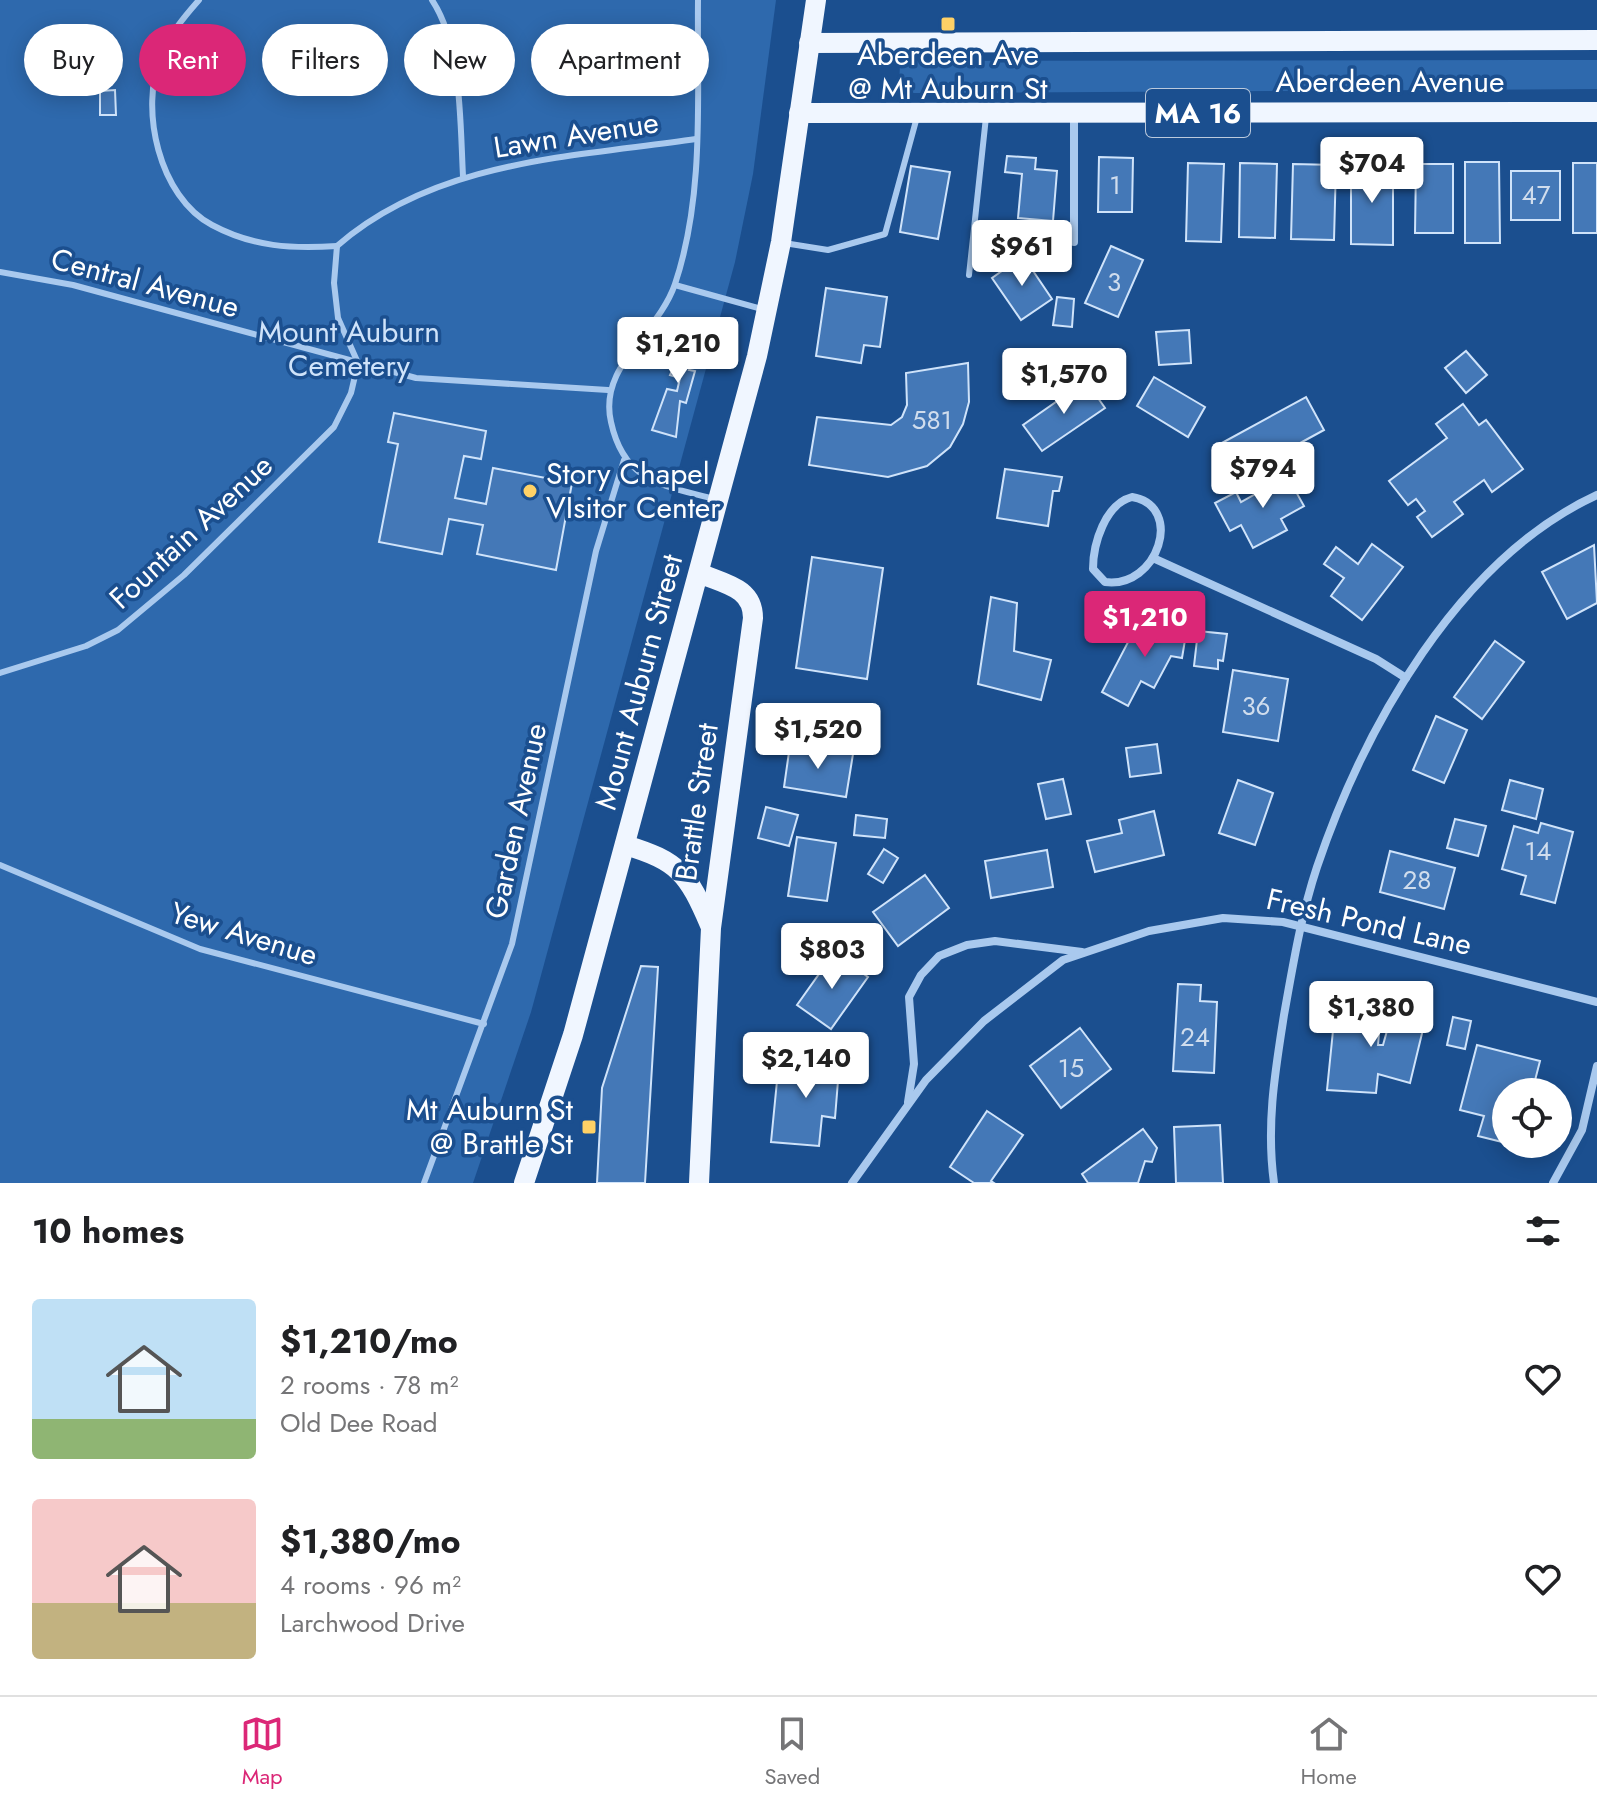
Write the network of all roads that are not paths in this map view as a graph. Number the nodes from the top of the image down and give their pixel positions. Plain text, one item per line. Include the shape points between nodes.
1 (199, 0) edge
2 (432, 0) edge
3 (698, 0) edge
4 (816, 0) edge
5 (1597, 40) edge
6 (809, 43) junction
7 (1597, 112) edge
8 (799, 113) junction
9 (986, 113) junction
10 (1074, 113) junction
11 (918, 114) junction
12 (696, 139) junction
13 (463, 176) junction
14 (781, 242) junction
15 (1074, 242) dead end
16 (337, 246) junction
17 (0, 272) edge
18 (969, 275) dead end
19 (675, 285) junction
20 (768, 311) junction
21 (358, 363) junction
22 (608, 390) junction
23 (624, 460) junction
24 (1597, 495) edge
25 (719, 501) junction
26 (1153, 558) junction
27 (699, 573) junction
28 (0, 673) edge
29 (1406, 678) junction
30 (625, 845) junction
31 (0, 865) edge
32 (1301, 925) junction
33 (711, 928) junction
34 (1082, 952) junction
35 (1597, 1002) edge
36 (484, 1024) junction
37 (1597, 1066) edge
38 (908, 1107) junction
39 (424, 1183) edge
40 (524, 1183) edge
41 (699, 1183) edge
42 (852, 1183) edge
43 (1274, 1183) edge
44 (1553, 1183) edge

1 - 16 lane via 160,56 154,80 152,122 166,169 185,204 211,225 252,240 287,249
2 - 13 lane, Lawn Avenue via 445,20
3 - 12 lane
4 - 6 main road, Mount Auburn Street
5 - 6 main road, Aberdeen Avenue
6 - 8 main road, Mount Auburn Street
7 - 10 main road, Aberdeen Avenue / MA 16
8 - 11 main road, Aberdeen Avenue / MA 16
8 - 14 main road, Mount Auburn Street
9 - 10 main road, Aberdeen Avenue / MA 16
9 - 11 main road, Aberdeen Avenue / MA 16
9 - 18 lane
10 - 15 street
11 - 14 lane via 885,234 828,250
12 - 13 lane, Lawn Avenue
12 - 19 lane via 690,219
13 - 16 lane, Lawn Avenue via 390,208
14 - 20 main road, Mount Auburn Street
16 - 21 lane via 338,318
17 - 21 lane, Central Avenue via 73,285
19 - 20 lane
19 - 22 lane via 656,323 622,363
20 - 25 main road, Mount Auburn Street
21 - 22 lane, Central Avenue via 416,378
21 - 28 lane, Fountain Avenue via 334,427 184,575 115,632
22 - 23 lane via 611,422
23 - 25 lane via 641,477
23 - 36 lane, Garden Avenue via 596,551 512,944
24 - 29 street via 1515,549 1463,600
25 - 27 main road, Mount Auburn Street
26 - 26 street via 1161,532 1157,512 1142,499 1122,500 1098,540 1093,555 1096,577 1127,582
26 - 29 street via 1376,659
27 - 30 main road, Mount Auburn Street
27 - 33 main road, Brattle Street via 746,593 753,610
29 - 32 street via 1329,835
30 - 33 main road, Brattle Street via 663,857 682,871
30 - 40 main road, Mount Auburn Street via 558,1086
31 - 36 lane, Yew Avenue via 200,949
32 - 34 street, Fresh Pond Lane via 1238,918 1194,921
32 - 35 street, Fresh Pond Lane
32 - 43 street via 1271,1099
33 - 41 main road, Brattle Street
34 - 38 street, Fresh Pond Lane via 1063,960 984,1021 926,1080
34 - 38 street, Fresh Pond Lane via 995,941 939,956 909,997 914,1064
36 - 39 lane, Garden Avenue
37 - 44 street via 1582,1130
38 - 42 street, Fresh Pond Lane

